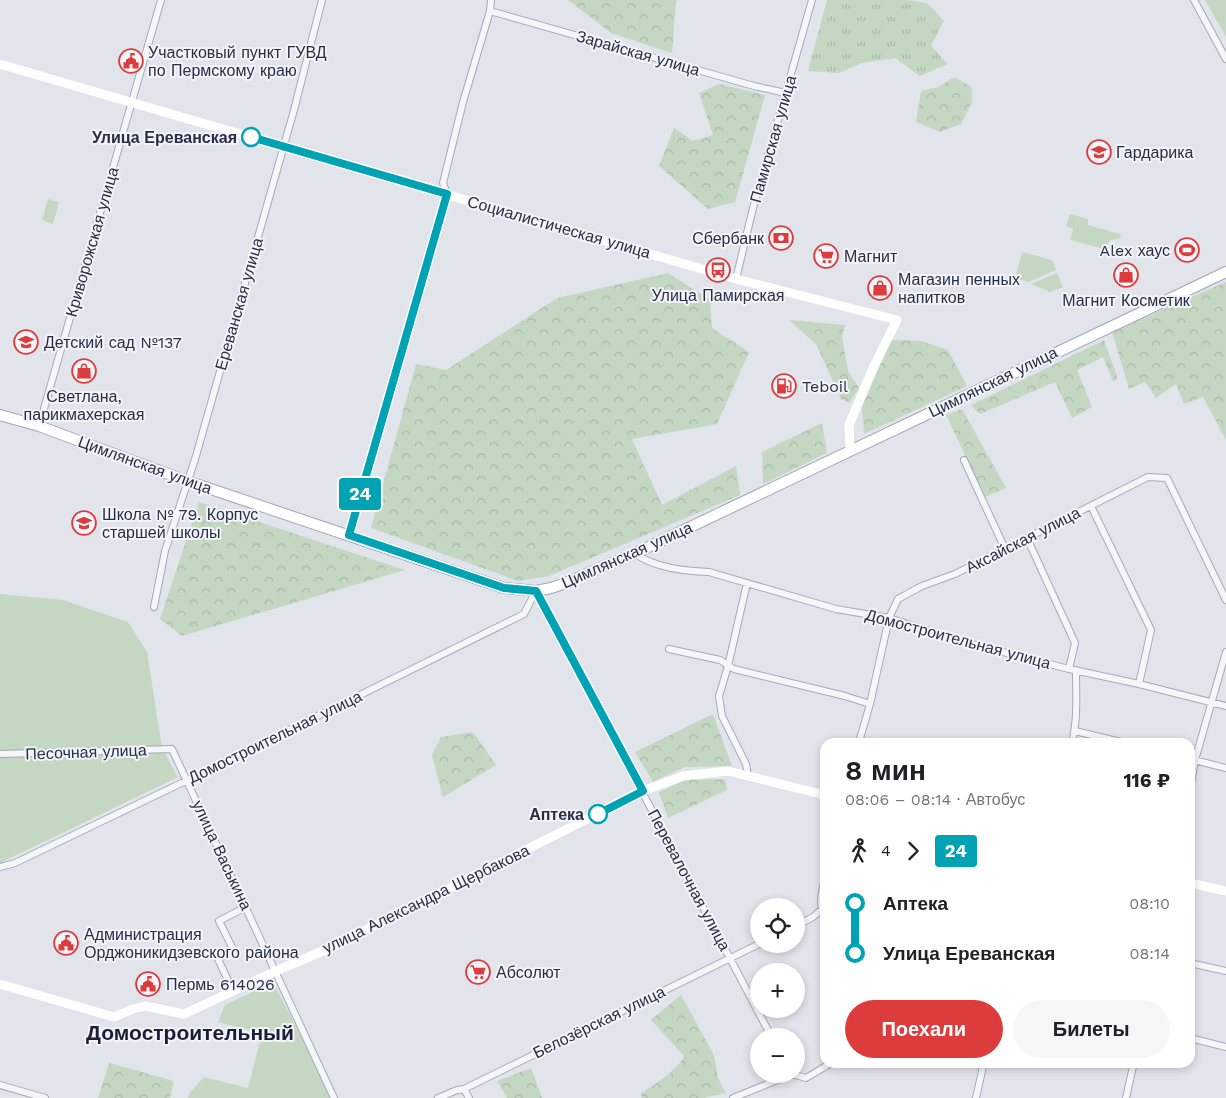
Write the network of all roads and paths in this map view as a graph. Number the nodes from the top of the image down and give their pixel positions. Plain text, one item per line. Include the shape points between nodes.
1 (161, 0) edge
2 (322, 0) edge
3 (491, 0) edge
4 (812, 0) edge
5 (1194, 0) edge
6 (490, 11) junction
7 (1226, 59) edge
8 (0, 64) edge
9 (786, 93) junction
10 (132, 102) junction
11 (284, 146) junction
12 (447, 194) junction
13 (740, 259) junction
14 (748, 261) dead end
15 (1226, 272) edge
16 (736, 279) junction
17 (0, 415) edge
18 (39, 426) junction
19 (850, 451) junction
20 (964, 460) dead end
21 (188, 481) junction
22 (1091, 506) junction
23 (349, 535) junction
24 (1027, 538) junction
25 (1005, 549) junction
26 (634, 553) junction
27 (747, 583) junction
28 (536, 591) junction
29 (1226, 600) edge
30 (154, 606) dead end
31 (889, 618) junction
32 (669, 649) dead end
33 (1226, 652) edge
34 (728, 666) junction
35 (1072, 669) junction
36 (1139, 684) junction
37 (1212, 703) junction
38 (870, 704) junction
39 (1226, 706) edge
40 (1075, 731) junction
41 (860, 738) edge
42 (1073, 738) edge
43 (1104, 738) edge
44 (172, 749) joint
45 (0, 754) edge
46 (1195, 754) edge
47 (1195, 760) edge
48 (1226, 768) edge
49 (748, 776) junction
50 (187, 780) junction
51 (643, 791) junction
52 (820, 794) edge
53 (0, 867) edge
54 (1195, 884) edge
55 (1226, 891) edge
56 (246, 907) junction
57 (820, 911) edge
58 (805, 921) edge
59 (750, 948) edge
60 (730, 957) junction
61 (1195, 964) edge
62 (276, 971) junction
63 (1226, 971) edge
64 (0, 984) edge
65 (233, 991) junction
66 (768, 1028) edge
67 (1195, 1039) edge
68 (1226, 1047) edge
69 (823, 1068) edge
70 (983, 1068) edge
71 (1133, 1068) edge
72 (805, 1078) edge
73 (769, 1083) edge
74 (0, 1085) edge
75 (464, 1088) junction
76 (45, 1098) edge
77 (334, 1098) edge
78 (438, 1098) edge
79 (469, 1098) edge
80 (733, 1098) edge
81 (976, 1098) edge
82 (1126, 1098) edge

1 - 10 street, Криворожская улица
2 - 11 street, Ереванская улица
3 - 6 street
4 - 9 street, Памирская улица
5 - 7 street
6 - 9 street, Зарайская улица
6 - 12 street via 443,183
8 - 10 street, Социалистическая улица
9 - 13 street, Памирская улица
10 - 11 street, Социалистическая улица
10 - 18 street, Криворожская улица
11 - 12 street, Социалистическая улица
11 - 21 street, Ереванская улица
12 - 16 street, Социалистическая улица
12 - 23 street
13 - 14 street
13 - 16 street, Памирская улица
15 - 19 main road, Цимлянская улица
16 - 19 street, Социалистическая улица via 897,320 849,425
17 - 18 main road, Цимлянская улица
18 - 21 main road, Цимлянская улица
19 - 26 main road, Цимлянская улица
20 - 25 street
21 - 23 main road, Цимлянская улица
21 - 30 street, Ереванская улица via 165,551
22 - 24 street, Аксайская улица
22 - 29 street, Аксайская улица via 1148,477 1167,478
22 - 36 street via 1151,630
23 - 28 main road, Цимлянская улица via 504,588
24 - 25 street, Аксайская улица
24 - 35 street via 1075,643
25 - 31 street, Аксайская улица via 898,599
26 - 27 street, Домостроительная улица via 645,561 687,571 709,572
26 - 28 main road, Цимлянская улица via 563,584
27 - 31 street, Домостроительная улица via 836,609
27 - 34 street
28 - 50 street, Домостроительная улица via 524,614
28 - 51 street, Перевалочная улица
31 - 35 street, Домостроительная улица via 964,642
31 - 38 street, Аксайская улица
32 - 34 street via 720,660
33 - 37 street
34 - 38 street
34 - 49 street via 719,696 722,716 746,764
35 - 36 street, Домостроительная улица
35 - 40 street via 1077,701
36 - 37 street, Домостроительная улица
37 - 39 street, Домостроительная улица
37 - 46 street
38 - 41 street, Аксайская улица
40 - 42 street
40 - 43 street
44 - 45 street, Песочная улица
44 - 50 street, улица Васькина
47 - 48 street
49 - 51 street, улица Александра Щербакова via 728,771 683,776
49 - 52 street, улица Александра Щербакова
50 - 53 street, Домостроительная улица via 15,863
50 - 56 street, улица Васькина
51 - 60 street, Перевалочная улица
51 - 62 street, улица Александра Щербакова via 330,948
54 - 55 street
56 - 62 street, улица Васькина
56 - 65 street via 220,921 233,949 218,959
57 - 58 street
59 - 60 street, Белозёрская улица
60 - 66 street, Перевалочная улица
60 - 75 street, Белозёрская улица
61 - 63 street
62 - 65 street, улица Александра Щербакова
62 - 77 street, улица Васькина
64 - 65 street, улица Александра Щербакова via 114,1018 145,1006 184,1014
67 - 68 street
69 - 72 street
70 - 81 street
71 - 82 street
73 - 80 street
74 - 76 street
75 - 78 street, Белозёрская улица
75 - 79 street

